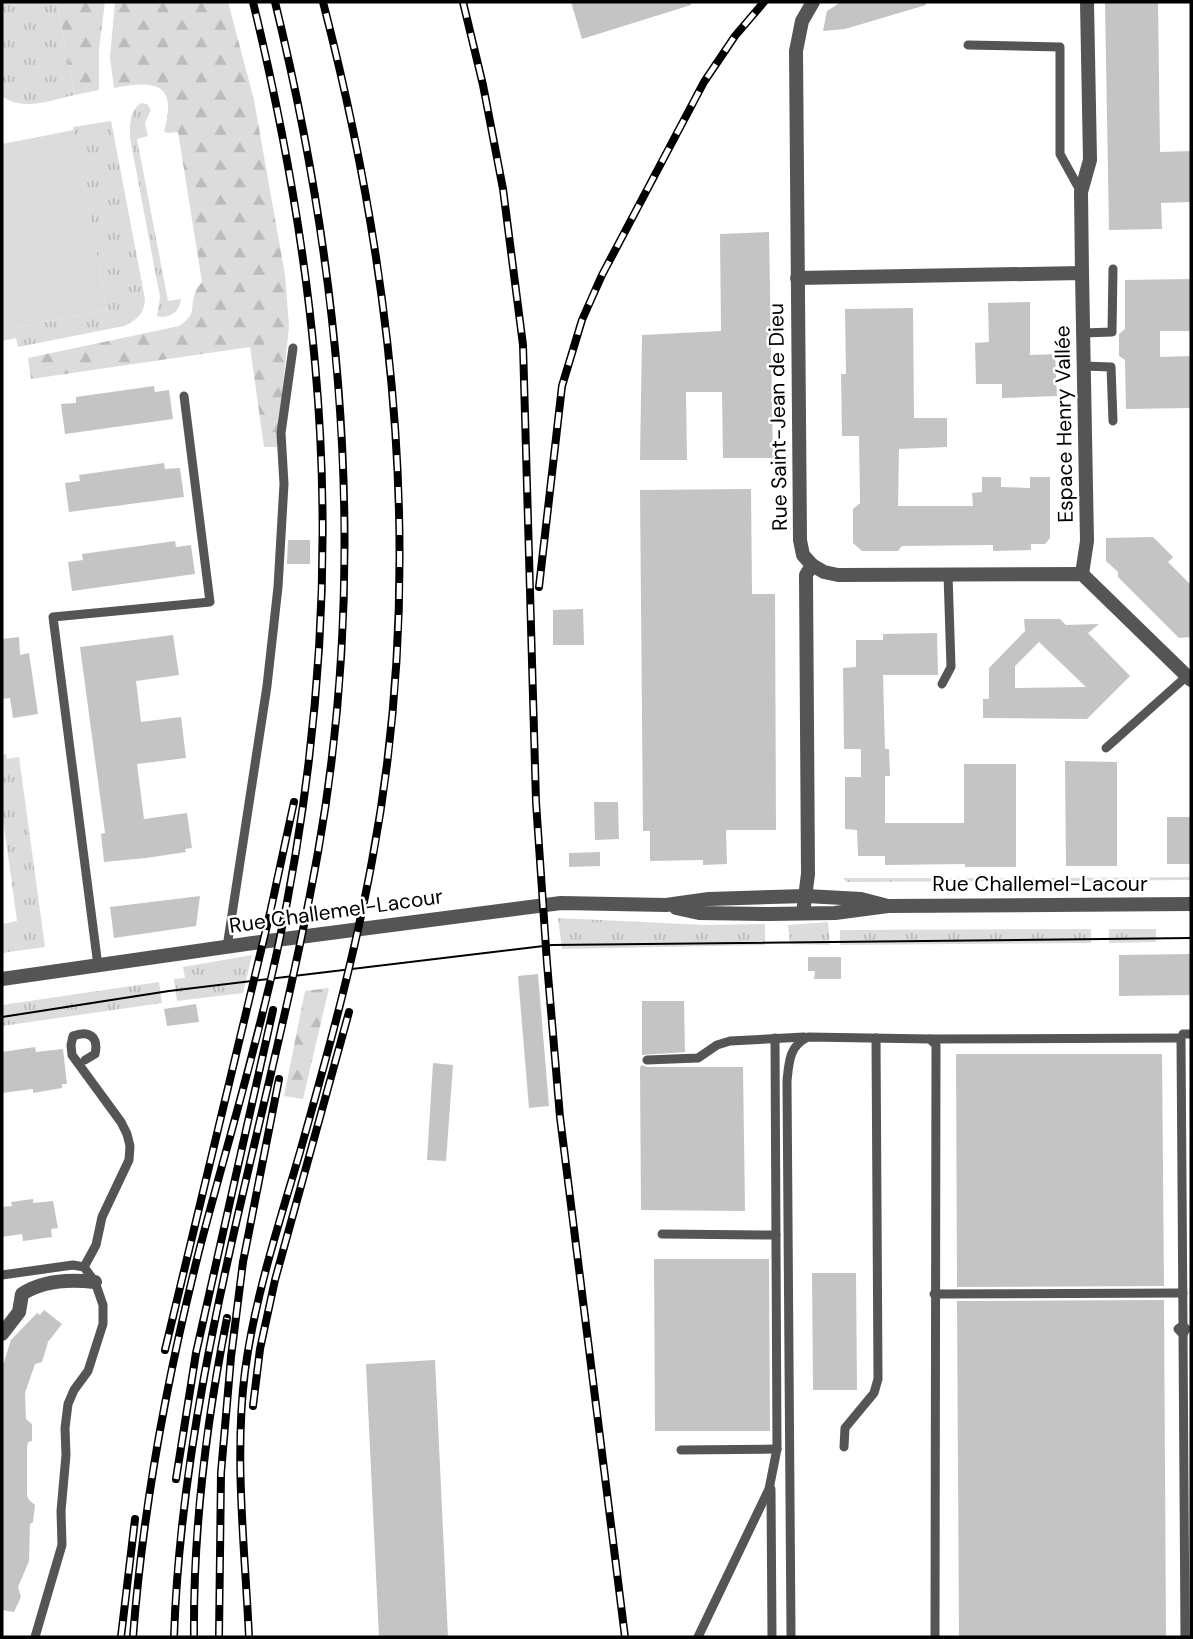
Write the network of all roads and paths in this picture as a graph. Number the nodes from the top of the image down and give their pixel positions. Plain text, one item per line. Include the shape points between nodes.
1 (813, 2) edge
2 (1087, 2) edge
3 (968, 45) dead end
4 (1081, 192) junction
5 (1113, 269) dead end
6 (1082, 273) junction
7 (797, 278) junction
8 (1083, 333) junction
9 (293, 348) dead end
10 (1084, 366) junction
11 (184, 396) dead end
12 (1113, 421) dead end
13 (813, 565) junction
14 (948, 574) junction
15 (1082, 574) junction
16 (1189, 678) edge
17 (942, 684) dead end
18 (1107, 748) dead end
19 (806, 896) junction
20 (1191, 904) edge
21 (666, 905) junction
22 (888, 906) junction
23 (803, 913) junction
24 (228, 947) junction
25 (98, 966) junction
26 (5, 980) edge
27 (1184, 1036) edge
28 (808, 1037) junction
29 (775, 1038) junction
30 (876, 1038) junction
31 (930, 1039) junction
32 (85, 1060) dead end
33 (647, 1060) dead end
34 (1186, 1123) edge
35 (662, 1234) dead end
36 (776, 1235) junction
37 (84, 1267) junction
38 (2, 1275) edge
39 (95, 1282) junction
40 (1183, 1293) junction
41 (934, 1294) junction
42 (1186, 1330) edge
43 (2, 1334) edge
44 (844, 1447) dead end
45 (776, 1449) junction
46 (681, 1450) dead end
47 (771, 1484) junction
48 (34, 1637) edge
49 (698, 1637) edge
50 (772, 1637) edge
51 (791, 1637) edge
52 (935, 1637) edge
53 (1185, 1637) edge

1 - 7 street, Rue Saint-Jean de Dieu via 802,21 796,51
2 - 4 street, Espace Henry Vallée via 1090,160
3 - 4 lane via 1060,47 1060,154
4 - 6 street, Espace Henry Vallée
5 - 8 lane via 1112,332
6 - 7 street
6 - 8 street, Espace Henry Vallée
7 - 13 street, Rue Saint-Jean de Dieu via 800,540 803,555
8 - 10 street, Espace Henry Vallée
9 - 24 lane via 281,433 284,484 270,661
10 - 12 lane via 1111,367
10 - 15 street, Espace Henry Vallée via 1087,541
11 - 25 lane via 210,602 53,617
13 - 14 street via 838,575
13 - 19 street via 806,575
14 - 15 street
14 - 17 lane via 951,667
15 - 16 street
16 - 18 lane
19 - 21 street, Rue Challemel-Lacour
19 - 22 street, Rue Challemel-Lacour via 861,899
19 - 23 street
20 - 22 street, Rue Challemel-Lacour
21 - 23 street, Rue Challemel-Lacour via 699,912
21 - 24 street, Rue Challemel-Lacour via 561,902
22 - 23 street, Rue Challemel-Lacour
24 - 25 street, Rue Challemel-Lacour
25 - 26 street, Rue Challemel-Lacour
27 - 31 lane
27 - 34 lane
28 - 29 lane
28 - 30 lane
28 - 51 lane via 793,1048 787,1081
29 - 33 lane via 723,1042 690,1060
29 - 36 lane
30 - 31 lane
30 - 44 lane via 878,1380 874,1393 845,1427
31 - 41 lane via 936,1049
32 - 37 lane via 97,1047 95,1038 82,1032 73,1036 72,1055 121,1122 130,1146 129,1160
34 - 40 lane
35 - 36 lane
36 - 45 lane
37 - 38 lane
37 - 39 lane
39 - 43 street via 34,1286 22,1294 19,1312
39 - 48 lane via 103,1305 103,1324 88,1371 68,1404 62,1545
40 - 41 lane
40 - 42 lane
41 - 52 lane
42 - 53 lane
45 - 46 lane
45 - 47 lane
47 - 49 lane
47 - 50 lane

